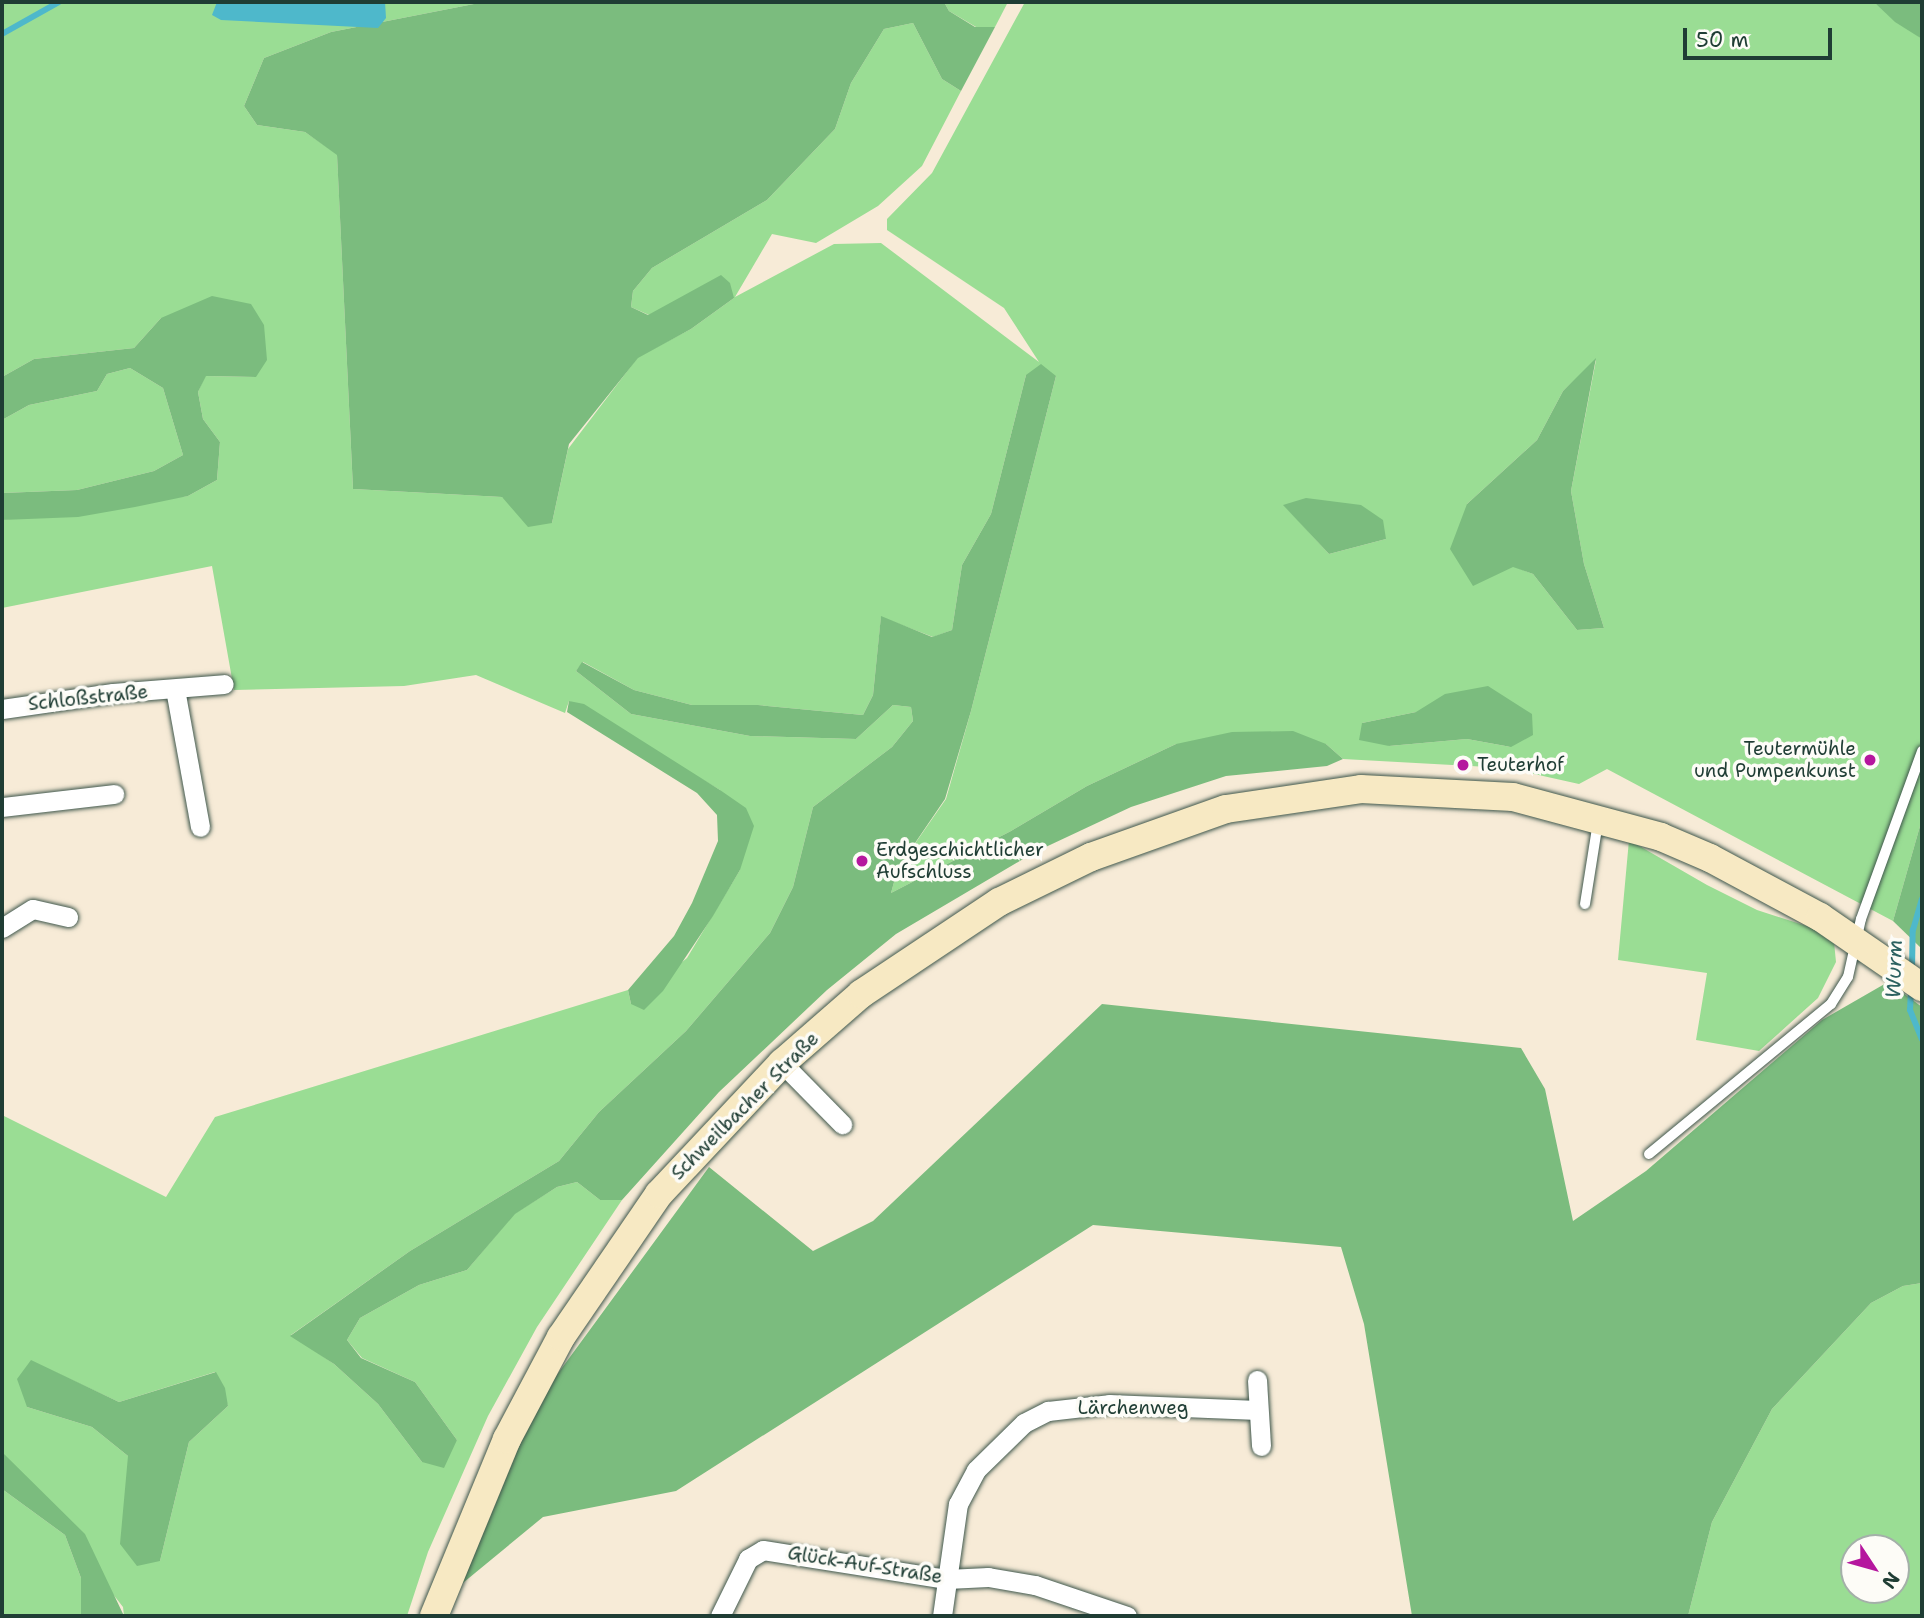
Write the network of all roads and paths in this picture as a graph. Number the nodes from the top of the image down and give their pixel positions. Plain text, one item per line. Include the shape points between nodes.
1 (224, 684) dead end
2 (175, 689) junction
3 (2, 709) edge
4 (1922, 751) edge
5 (114, 794) dead end
6 (2, 807) edge
7 (1598, 818) junction
8 (200, 827) dead end
9 (1585, 904) dead end
10 (68, 917) dead end
11 (2, 928) edge
12 (1862, 943) junction
13 (1922, 987) edge
14 (782, 1063) junction
15 (842, 1124) dead end
16 (1649, 1154) dead end
17 (1257, 1380) dead end
18 (1258, 1410) junction
19 (1261, 1446) dead end
20 (947, 1578) junction
21 (434, 1616) edge
22 (720, 1616) edge
23 (942, 1616) edge
24 (1127, 1616) edge

1 - 2 street, Schloßstraße
2 - 3 street, Schloßstraße via 101,694
2 - 8 street, Schloßstraße
4 - 12 lane
5 - 6 street
7 - 9 lane
7 - 12 main road, Schweilbacher Straße via 1710,858
7 - 14 main road, Schweilbacher Straße via 1513,797 1361,789 1226,809 1091,857 999,902 861,994
10 - 11 street via 33,909
12 - 13 main road, Schweilbacher Straße
12 - 16 lane via 1830,1004
14 - 15 street
14 - 21 main road, Schweilbacher Straße via 659,1194 561,1337 507,1439
17 - 18 street
18 - 19 street
18 - 20 street, Lärchenweg via 1109,1404 1048,1411 1024,1423 976,1471 958,1504
20 - 22 street, Glück-Auf-Straße via 763,1550 748,1559
20 - 23 street, Lärchenweg
20 - 24 street, Glück-Auf-Straße via 988,1577 1035,1585

